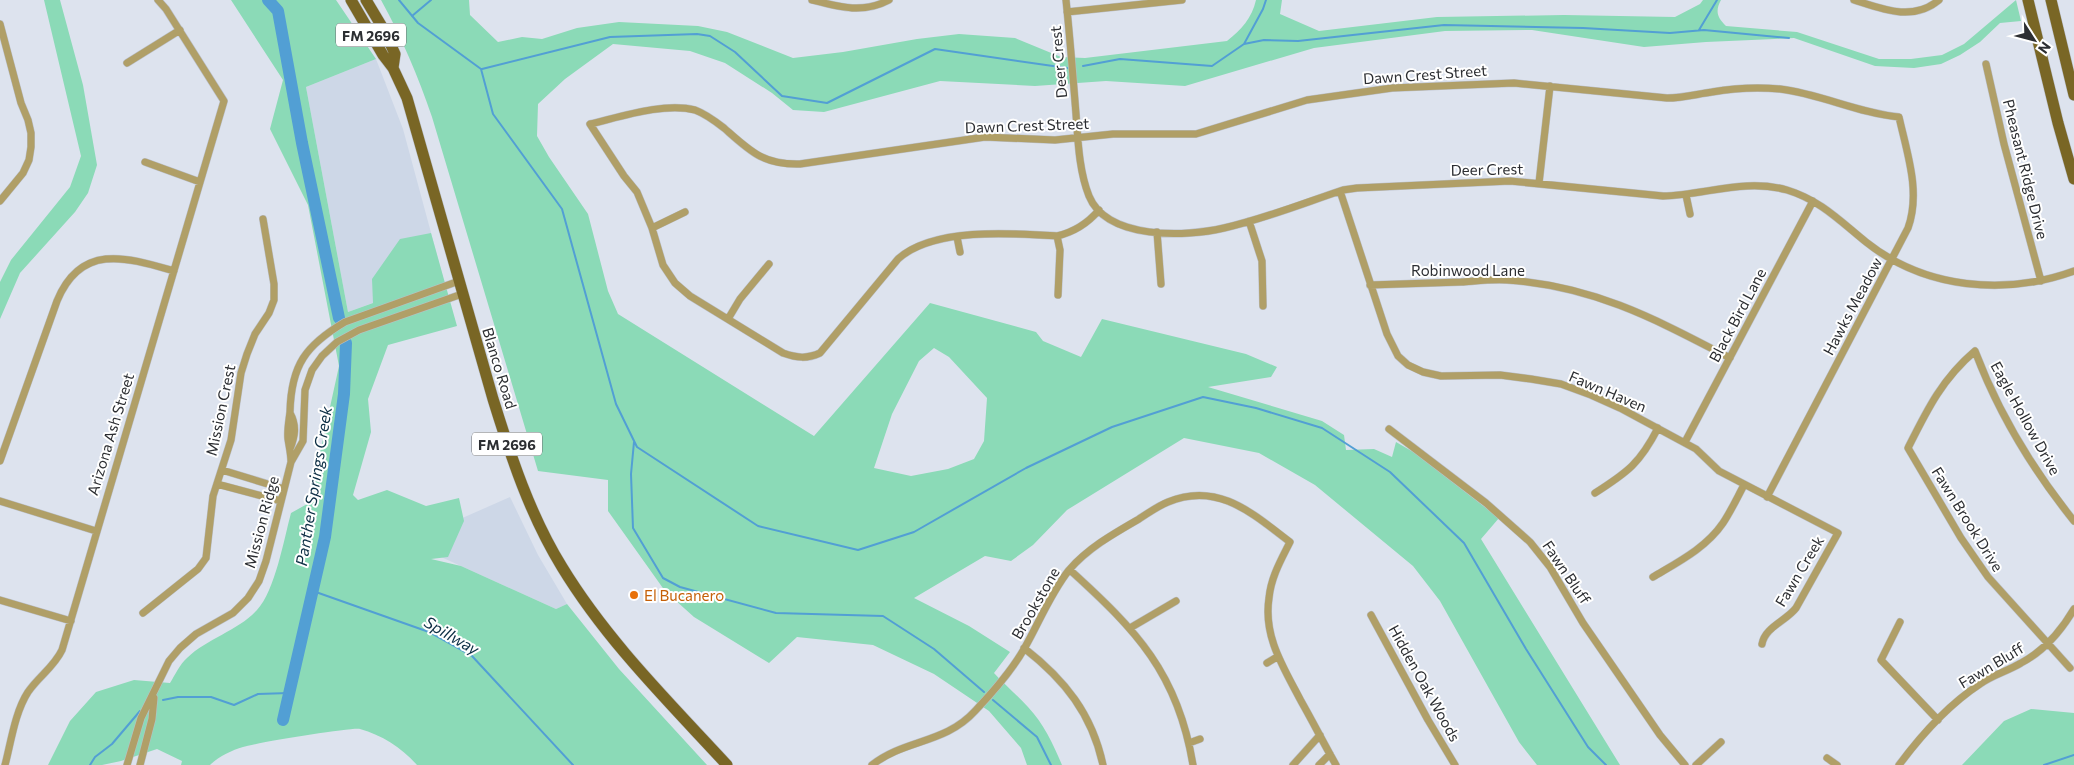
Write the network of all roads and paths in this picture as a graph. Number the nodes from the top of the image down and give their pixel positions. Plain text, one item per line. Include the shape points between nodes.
1 (158, 0) edge
2 (351, 0) edge
3 (366, 0) edge
4 (812, 0) edge
5 (889, 0) edge
6 (1066, 0) edge
7 (1182, 0) edge
8 (1854, 0) edge
9 (1939, 0) edge
10 (2028, 0) edge
11 (2051, 0) edge
12 (1068, 12) junction
13 (0, 24) edge
14 (180, 30) junction
15 (127, 63) dead end
16 (1986, 64) dead end
17 (393, 68) junction
18 (1550, 86) junction
19 (2074, 95) edge
20 (1899, 117) joint
21 (1078, 138) junction
22 (145, 162) dead end
23 (2074, 179) edge
24 (200, 182) junction
25 (1539, 183) junction
26 (1340, 191) junction
27 (1686, 195) junction
28 (1813, 201) junction
29 (0, 202) edge
30 (1099, 210) junction
31 (685, 212) dead end
32 (1690, 214) dead end
33 (262, 219) dead end
34 (1249, 221) junction
35 (652, 228) junction
36 (1157, 232) junction
37 (1057, 236) junction
38 (957, 237) junction
39 (960, 252) dead end
40 (1892, 259) junction
41 (769, 264) dead end
42 (174, 271) junction
43 (2074, 271) edge
44 (458, 281) junction
45 (2041, 281) junction
46 (1161, 284) dead end
47 (1370, 285) junction
48 (462, 294) junction
49 (1058, 295) dead end
50 (388, 306) junction
51 (1263, 306) dead end
52 (393, 318) junction
53 (728, 318) junction
54 (1730, 358) junction
55 (290, 412) junction
56 (304, 412) junction
57 (1389, 428) dead end
58 (1658, 428) junction
59 (1685, 442) junction
60 (1908, 448) joint
61 (0, 460) edge
62 (292, 462) junction
63 (222, 470) junction
64 (217, 484) junction
65 (1744, 485) junction
66 (284, 489) junction
67 (1595, 493) dead end
68 (1767, 497) junction
69 (0, 501) edge
70 (281, 501) junction
71 (2074, 521) edge
72 (96, 531) junction
73 (1838, 533) joint
74 (1070, 570) junction
75 (1652, 578) dead end
76 (0, 600) edge
77 (1176, 601) dead end
78 (2074, 609) edge
79 (143, 613) dead end
80 (1371, 615) dead end
81 (71, 621) junction
82 (1900, 622) dead end
83 (1130, 628) junction
84 (1762, 644) dead end
85 (2047, 644) junction
86 (1024, 648) junction
87 (1278, 657) junction
88 (1267, 663) dead end
89 (2070, 668) dead end
90 (154, 695) junction
91 (1938, 720) junction
92 (1320, 735) junction
93 (1200, 739) dead end
94 (134, 741) junction
95 (1721, 742) dead end
96 (1189, 743) junction
97 (146, 745) junction
98 (1330, 754) junction
99 (1827, 758) dead end
100 (1453, 764) edge
101 (5, 765) edge
102 (127, 765) edge
103 (140, 765) edge
104 (727, 765) edge
105 (872, 765) edge
106 (1103, 765) edge
107 (1193, 765) edge
108 (1293, 765) edge
109 (1319, 765) edge
110 (1336, 765) edge
111 (1685, 765) edge
112 (1696, 765) edge
113 (1838, 765) edge
114 (1899, 765) edge

1 - 14 street
2 - 17 main road, Blanco Road / FM 2696
3 - 17 main road, Blanco Road / FM 2696 via 395,54
4 - 5 street via 865,9
6 - 12 street, Deer Crest
7 - 12 street
8 - 9 street via 1901,13 1918,11
10 - 23 main road
11 - 19 main road
12 - 21 street, Deer Crest
13 - 29 street via 28,120 31,147 23,173
14 - 15 street
14 - 24 street, Arizona Ash Street via 224,101
16 - 45 street, Pheasant Ridge Drive
17 - 44 main road, Blanco Road / FM 2696 via 417,129
18 - 20 street, Dawn Crest Street via 1678,98 1734,88 1782,89 1863,112
18 - 21 street, Dawn Crest Street via 1514,82 1392,88 1306,100 1196,134 1113,134
18 - 25 street
20 - 40 street, Hawks Meadow via 1914,203 1908,228
21 - 30 street, Deer Crest via 1085,183
21 - 35 street, Dawn Crest Street via 985,137 784,164 758,156 712,119 694,110 655,110 590,124 637,192
22 - 24 street
24 - 42 street, Arizona Ash Street
25 - 26 street, Deer Crest via 1510,180
25 - 27 street, Deer Crest via 1663,196
26 - 34 street, Deer Crest
26 - 47 street, Fawn Haven
27 - 28 street, Deer Crest via 1756,185 1784,190
27 - 32 street
28 - 40 street, Deer Crest
28 - 54 street, Black Bird Lane
30 - 36 street, Deer Crest via 1127,228
30 - 37 street via 1084,224
31 - 35 street
33 - 63 street, Mission Crest via 274,300 245,360 236,395 231,440
34 - 36 street, Deer Crest via 1210,231
34 - 51 street via 1262,261
35 - 53 street, Dawn Crest Street via 663,265 675,283 690,296
36 - 46 street
37 - 38 street via 997,232
37 - 49 street via 1060,250
38 - 39 street
38 - 53 street, Dawn Crest Street via 921,244 903,254 820,352 809,358 783,353
40 - 45 street, Deer Crest via 1924,273 1967,284 2012,285
40 - 68 street, Hawks Meadow
41 - 53 street
42 - 61 street via 121,257 94,262 71,278 57,301
42 - 72 street, Arizona Ash Street
43 - 45 street, Deer Crest
44 - 48 main road, Blanco Road / FM 2696
44 - 50 street, Mission Ridge
47 - 54 street, Robinwood Lane via 1506,280 1587,293 1626,306
47 - 58 street, Fawn Haven via 1392,346 1398,356 1414,368 1441,376 1500,376 1561,384 1620,408
48 - 52 street, Mission Ridge
48 - 104 main road, Blanco Road / FM 2696 via 508,447 530,506 561,567 613,640
50 - 52 street
50 - 55 street, Mission Ridge via 345,322 313,345 292,381
52 - 56 street, Mission Ridge via 359,330 337,342 322,356 312,370 305,390
54 - 59 street, Black Bird Lane
55 - 56 street
55 - 62 street, Mission Ridge via 295,422 295,437 290,449
56 - 62 street, Mission Ridge via 303,442
57 - 111 street, Fawn Bluff via 1486,503 1530,542 1550,567 1660,735
58 - 59 street, Fawn Haven
58 - 67 street via 1632,467
59 - 65 street, Fawn Haven via 1696,448 1719,472
60 - 71 street, Eagle Hollow Drive via 1936,393 1975,351 2029,458
60 - 85 street, Fawn Brook Drive via 1988,577
62 - 66 street, Mission Ridge
63 - 64 street, Mission Crest
63 - 66 street
64 - 70 street
64 - 79 street, Mission Crest via 206,558 198,569
65 - 68 street, Fawn Haven
65 - 75 street via 1724,522 1710,539
66 - 70 street, Mission Ridge
68 - 73 street, Fawn Haven
69 - 72 street
70 - 90 street, Mission Ridge via 266,561 254,590 229,616 196,634 180,648 168,661
72 - 81 street, Arizona Ash Street
73 - 84 street, Fawn Creek via 1796,608 1764,636
74 - 83 street
74 - 86 street, Brookstone
74 - 87 street, Brookstone via 1096,545 1167,502 1183,497 1209,496 1234,502 1290,542 1268,599 1270,633
76 - 81 street
77 - 83 street
78 - 85 street, Fawn Bluff
80 - 100 street, Hidden Oak Woods
81 - 101 street, Arizona Ash Street via 56,662 32,686 22,704
82 - 91 street via 1881,660
83 - 96 street via 1147,648 1167,682
85 - 89 street, Fawn Brook Drive
85 - 91 street, Fawn Bluff via 2021,664 1982,682
86 - 105 street, Brookstone via 1001,682 967,720 940,736 895,751
86 - 106 street via 1072,694 1091,725
87 - 88 street
87 - 92 street
90 - 94 street, Mission Ridge via 141,718
90 - 97 street, Mission Ridge
91 - 114 street, Fawn Bluff
92 - 98 street
92 - 108 street
93 - 96 street
94 - 97 street
94 - 102 street, Mission Ridge
95 - 112 street
96 - 107 street
97 - 103 street, Mission Ridge
98 - 109 street
98 - 110 street
99 - 113 street

